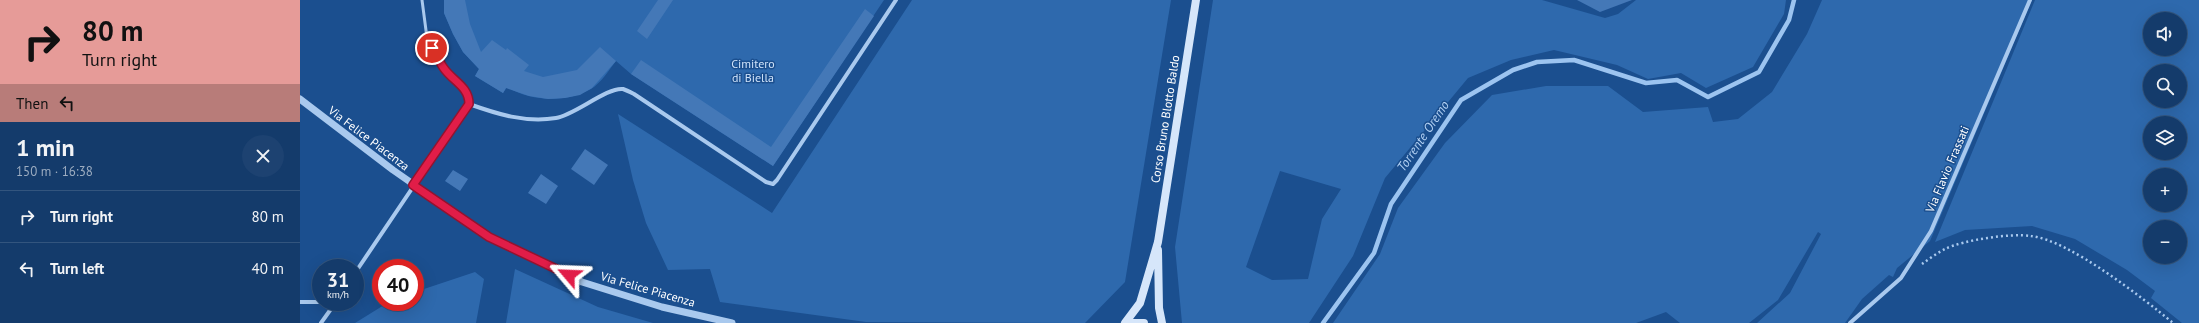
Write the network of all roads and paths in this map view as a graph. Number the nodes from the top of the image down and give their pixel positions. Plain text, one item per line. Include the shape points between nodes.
1 (422, 0) edge
2 (896, 0) edge
3 (1196, 0) edge
4 (2030, 0) edge
5 (300, 99) edge
6 (469, 104) junction
7 (413, 185) junction
8 (1158, 242) junction
9 (364, 259) edge
10 (1920, 265) dead end
11 (300, 302) edge
12 (312, 302) edge
13 (330, 311) edge
14 (321, 323) edge
15 (732, 323) edge
16 (1127, 323) edge
17 (1144, 323) edge
18 (1162, 323) edge
19 (1850, 323) edge
20 (2173, 323) edge

1 - 6 lane via 427,38 443,68 463,86 469,97
2 - 6 street via 773,184 766,182 634,94 621,89 556,118 500,116
3 - 8 main road, Corso Bruno Blotto Baldo
4 - 19 street, Via Flavio Frassati via 1931,231 1901,278
5 - 7 street, Via Felice Piacenza
6 - 7 street
7 - 9 street
7 - 15 street, Via Felice Piacenza via 489,237 582,282 662,307
8 - 16 main road, Corso Bruno Blotto Baldo via 1140,304
8 - 18 main road, Corso Bruno Blotto Baldo via 1159,308
10 - 20 path via 1945,248 1990,238 2032,236 2066,248 2145,300
11 - 12 street
13 - 14 street
16 - 17 main road

